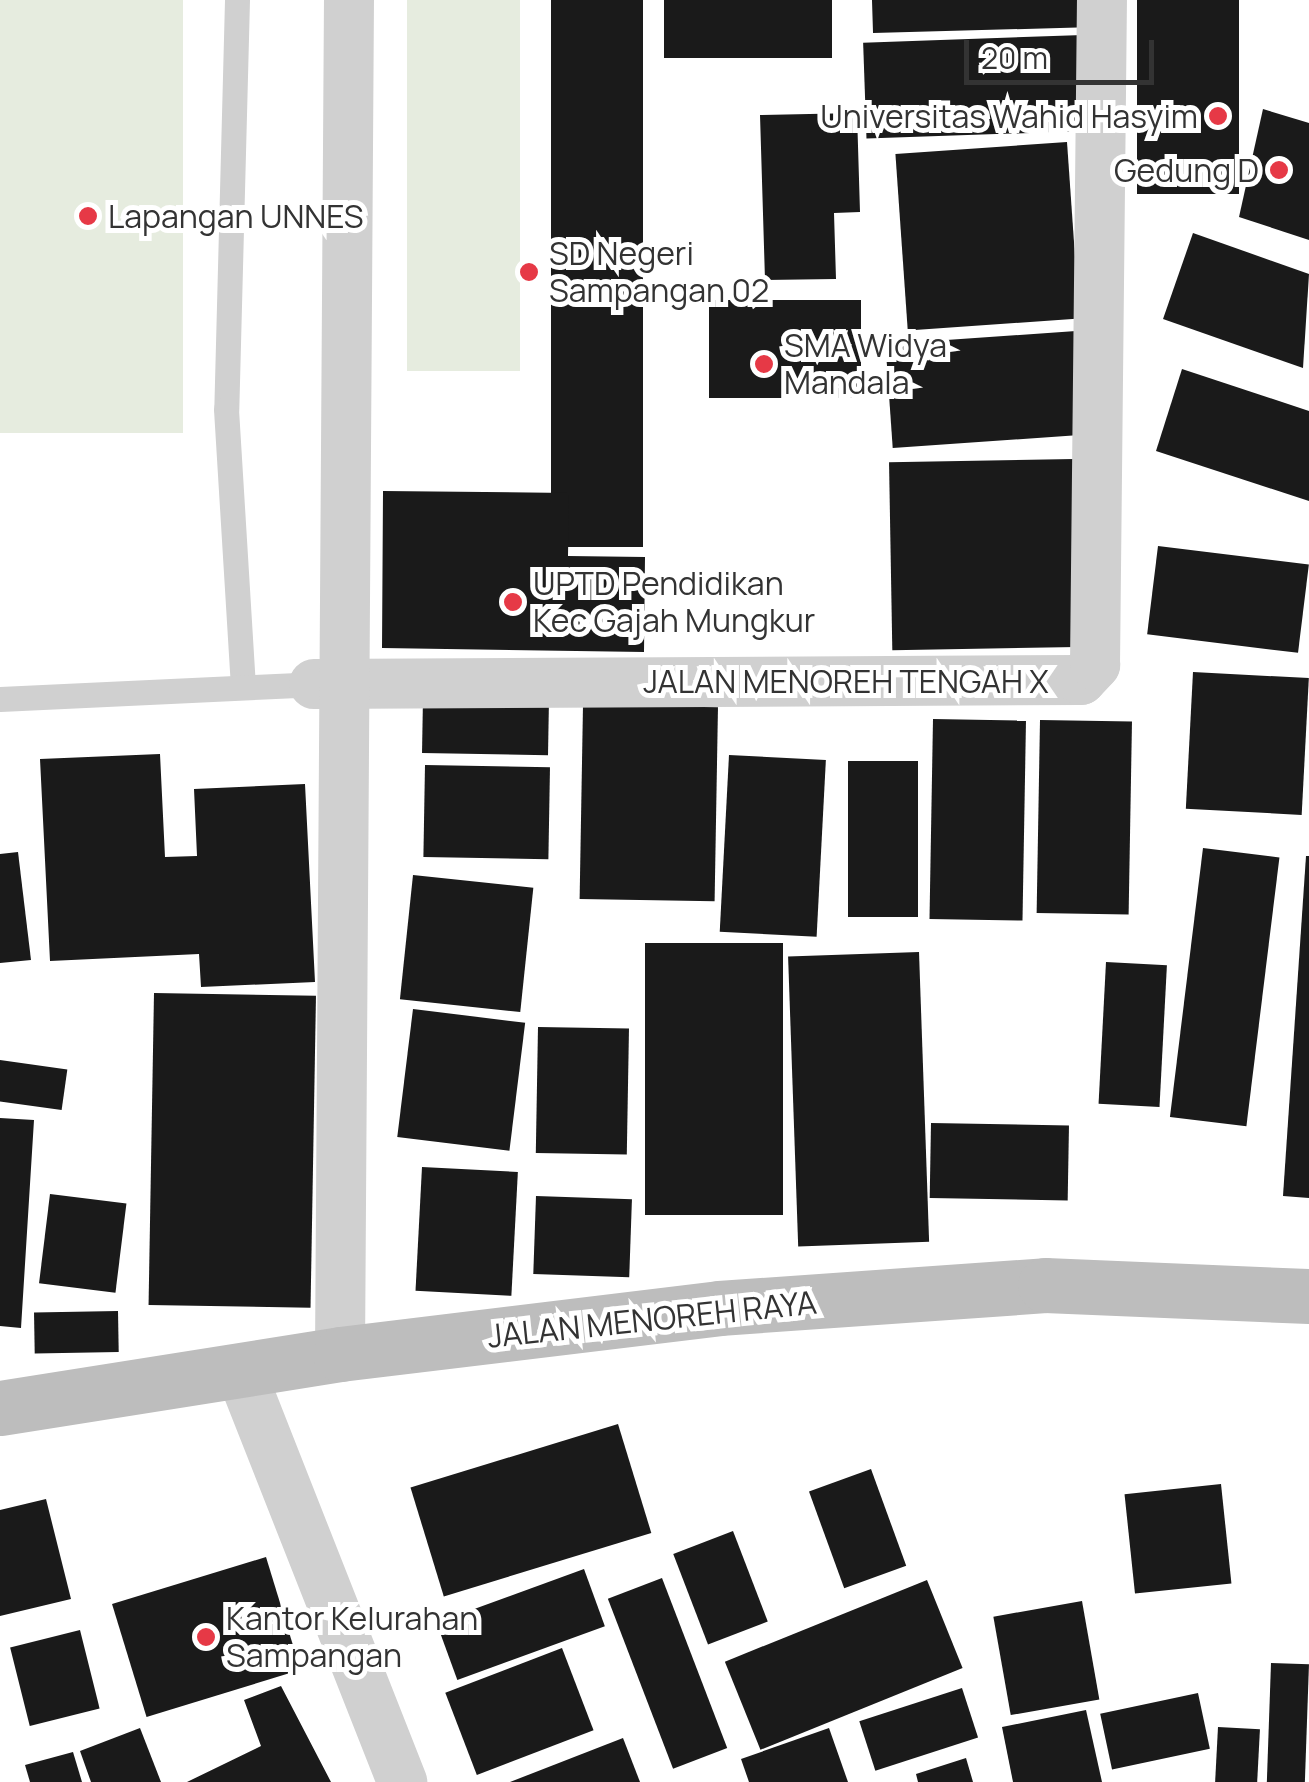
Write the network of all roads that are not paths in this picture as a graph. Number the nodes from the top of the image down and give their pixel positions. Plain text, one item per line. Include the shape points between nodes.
1 (237, 0) edge
2 (349, 0) edge
3 (1102, 0) edge
4 (330, 683) junction
5 (243, 686) junction
6 (0, 700) edge
7 (1309, 1296) edge
8 (340, 1354) junction
9 (240, 1370) junction
10 (0, 1408) edge
11 (402, 1782) edge

1 - 5 lane via 226,409
2 - 4 street
3 - 4 street, JALAN MENOREH TENGAH X via 1095,665 1081,680
4 - 5 lane, JALAN MENOREH TENGAH X
4 - 8 street
5 - 6 lane, JALAN MENOREH TENGAH X
7 - 8 main road, JALAN MENOREH RAYA via 1045,1285 719,1308
8 - 9 main road, JALAN MENOREH RAYA
9 - 10 main road, JALAN MENOREH RAYA
9 - 11 street

